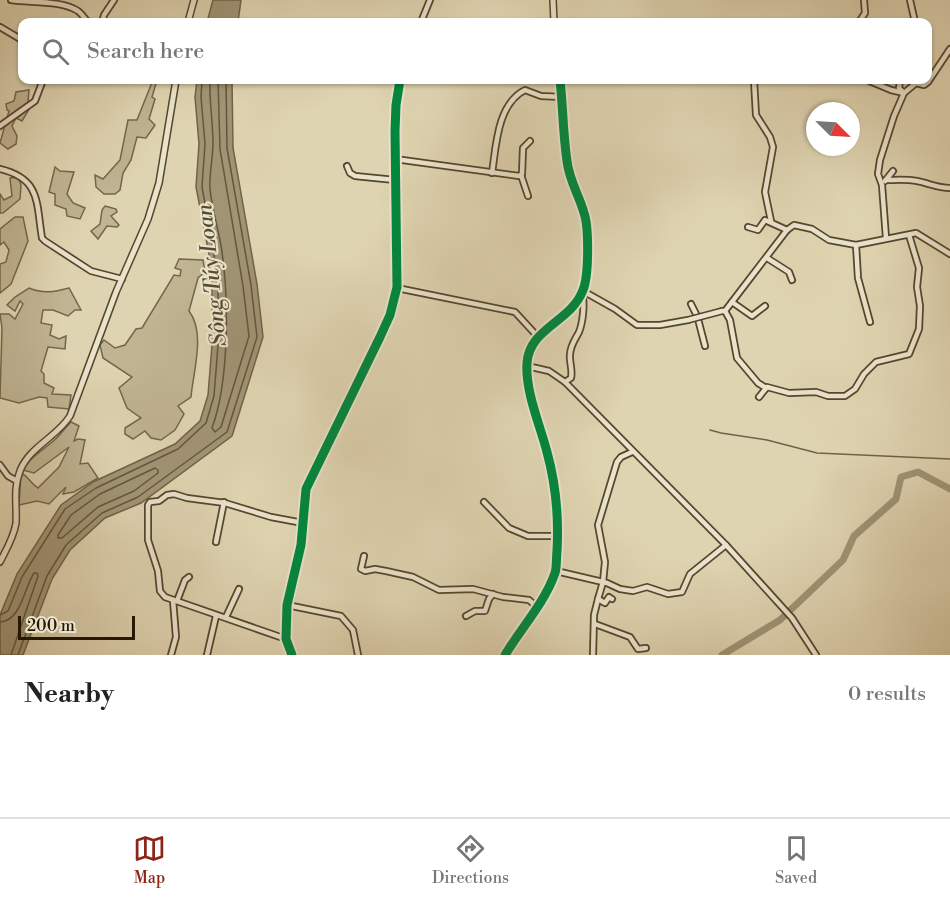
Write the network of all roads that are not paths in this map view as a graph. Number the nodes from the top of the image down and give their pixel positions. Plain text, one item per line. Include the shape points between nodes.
1 (11, 0) edge
2 (114, 0) edge
3 (194, 0) edge
4 (430, 0) edge
5 (553, 0) edge
6 (864, 0) edge
7 (910, 0) edge
8 (84, 18) edge
9 (103, 18) edge
10 (189, 18) edge
11 (423, 18) edge
12 (554, 18) edge
13 (862, 18) edge
14 (914, 18) edge
15 (0, 27) edge
16 (18, 38) edge
17 (950, 49) edge
18 (932, 76) edge
19 (41, 84) edge
20 (175, 84) edge
21 (399, 84) edge
22 (560, 84) edge
23 (754, 84) edge
24 (877, 84) edge
25 (900, 84) edge
26 (915, 84) edge
27 (904, 93) junction
28 (562, 97) junction
29 (0, 126) edge
30 (530, 141) dead end
31 (395, 159) junction
32 (347, 166) dead end
33 (0, 169) edge
34 (892, 171) dead end
35 (492, 173) junction
36 (521, 175) junction
37 (394, 180) junction
38 (884, 181) junction
39 (950, 188) edge
40 (528, 196) dead end
41 (771, 221) junction
42 (756, 222) dead end
43 (748, 227) dead end
44 (759, 229) junction
45 (787, 230) junction
46 (909, 235) junction
47 (886, 238) junction
48 (855, 245) junction
49 (950, 254) edge
50 (767, 258) junction
51 (122, 279) junction
52 (792, 280) dead end
53 (397, 288) junction
54 (582, 292) junction
55 (732, 302) junction
56 (691, 304) dead end
57 (765, 306) dead end
58 (723, 311) junction
59 (870, 322) dead end
60 (538, 337) junction
61 (705, 346) dead end
62 (527, 366) junction
63 (565, 382) junction
64 (766, 388) junction
65 (759, 397) dead end
66 (632, 452) junction
67 (0, 465) edge
68 (17, 481) junction
69 (224, 502) junction
70 (484, 502) dead end
71 (303, 523) junction
72 (558, 536) junction
73 (216, 542) dead end
74 (726, 545) junction
75 (364, 556) dead end
76 (0, 562) edge
77 (556, 571) junction
78 (189, 577) dead end
79 (603, 582) junction
80 (239, 589) dead end
81 (493, 594) junction
82 (598, 599) junction
83 (612, 600) dead end
84 (175, 601) junction
85 (287, 605) junction
86 (537, 607) junction
87 (216, 615) junction
88 (466, 616) dead end
89 (226, 617) junction
90 (595, 624) junction
91 (286, 639) junction
92 (646, 648) dead end
93 (171, 655) edge
94 (207, 655) edge
95 (292, 655) edge
96 (358, 655) edge
97 (505, 655) edge
98 (593, 655) edge
99 (816, 655) edge

1 - 8 street via 61,6 78,11
2 - 9 street
3 - 10 street
4 - 11 street
5 - 12 street
6 - 13 street
7 - 14 street
15 - 16 street
17 - 18 street
19 - 29 street via 34,101
20 - 51 street via 159,183
21 - 31 street
22 - 28 street
23 - 41 street via 756,116 773,147 765,192
24 - 27 street
25 - 27 street
26 - 27 street
27 - 38 street via 881,154 878,174
28 - 35 street via 525,90 510,103 499,129
28 - 54 street via 567,162 585,214 586,275
30 - 36 street via 524,148
31 - 35 street
31 - 37 street
32 - 37 street via 355,176
33 - 51 street via 20,175 32,188 45,241 91,271
34 - 38 street
35 - 36 street
36 - 40 street
37 - 53 street
38 - 39 street via 917,181 940,189
38 - 47 street
41 - 44 street via 763,220
41 - 45 street
42 - 44 street
43 - 44 street
45 - 48 street via 794,225 802,226 829,240
45 - 50 street
46 - 47 street
46 - 49 street via 916,233
46 - 64 street via 919,268 920,306 919,329 909,354 876,362 845,396
47 - 48 street
48 - 59 street via 858,278
50 - 52 street via 789,272
50 - 55 street
51 - 68 street via 70,416 23,463
53 - 60 street via 515,312
53 - 71 street via 390,315 306,489
54 - 58 street, bridge via 637,325 660,325
54 - 60 street via 569,312
54 - 63 street via 580,330 569,356 573,372
55 - 57 street via 752,316
55 - 58 street
56 - 61 street
58 - 64 street via 733,330 737,358
60 - 62 street via 528,353
62 - 63 street via 549,371
62 - 72 street via 528,384 554,483
63 - 66 street
64 - 65 street
66 - 74 street
66 - 79 street via 617,462 598,525 605,556
67 - 68 street
68 - 76 street via 15,528
69 - 71 street
69 - 73 street
69 - 84 street via 171,494 149,503 148,540 160,591
70 - 72 street via 515,531 528,536
71 - 85 street
72 - 77 street
74 - 79 street via 690,574 682,592 668,594 647,587 633,591
74 - 99 street via 792,618
75 - 81 street via 361,569 365,571 375,569 413,578 439,590 473,589
77 - 79 street
77 - 86 street
78 - 84 street
79 - 82 street
80 - 89 street
81 - 86 street via 529,600
81 - 88 street via 485,611
82 - 83 street via 605,603 609,597
82 - 90 street
84 - 87 street
84 - 93 street via 176,637
85 - 91 street
85 - 96 street via 341,616 352,630
86 - 97 street
87 - 89 street
87 - 94 street
89 - 91 street
90 - 92 street via 630,637 638,649
90 - 98 street
91 - 95 street

